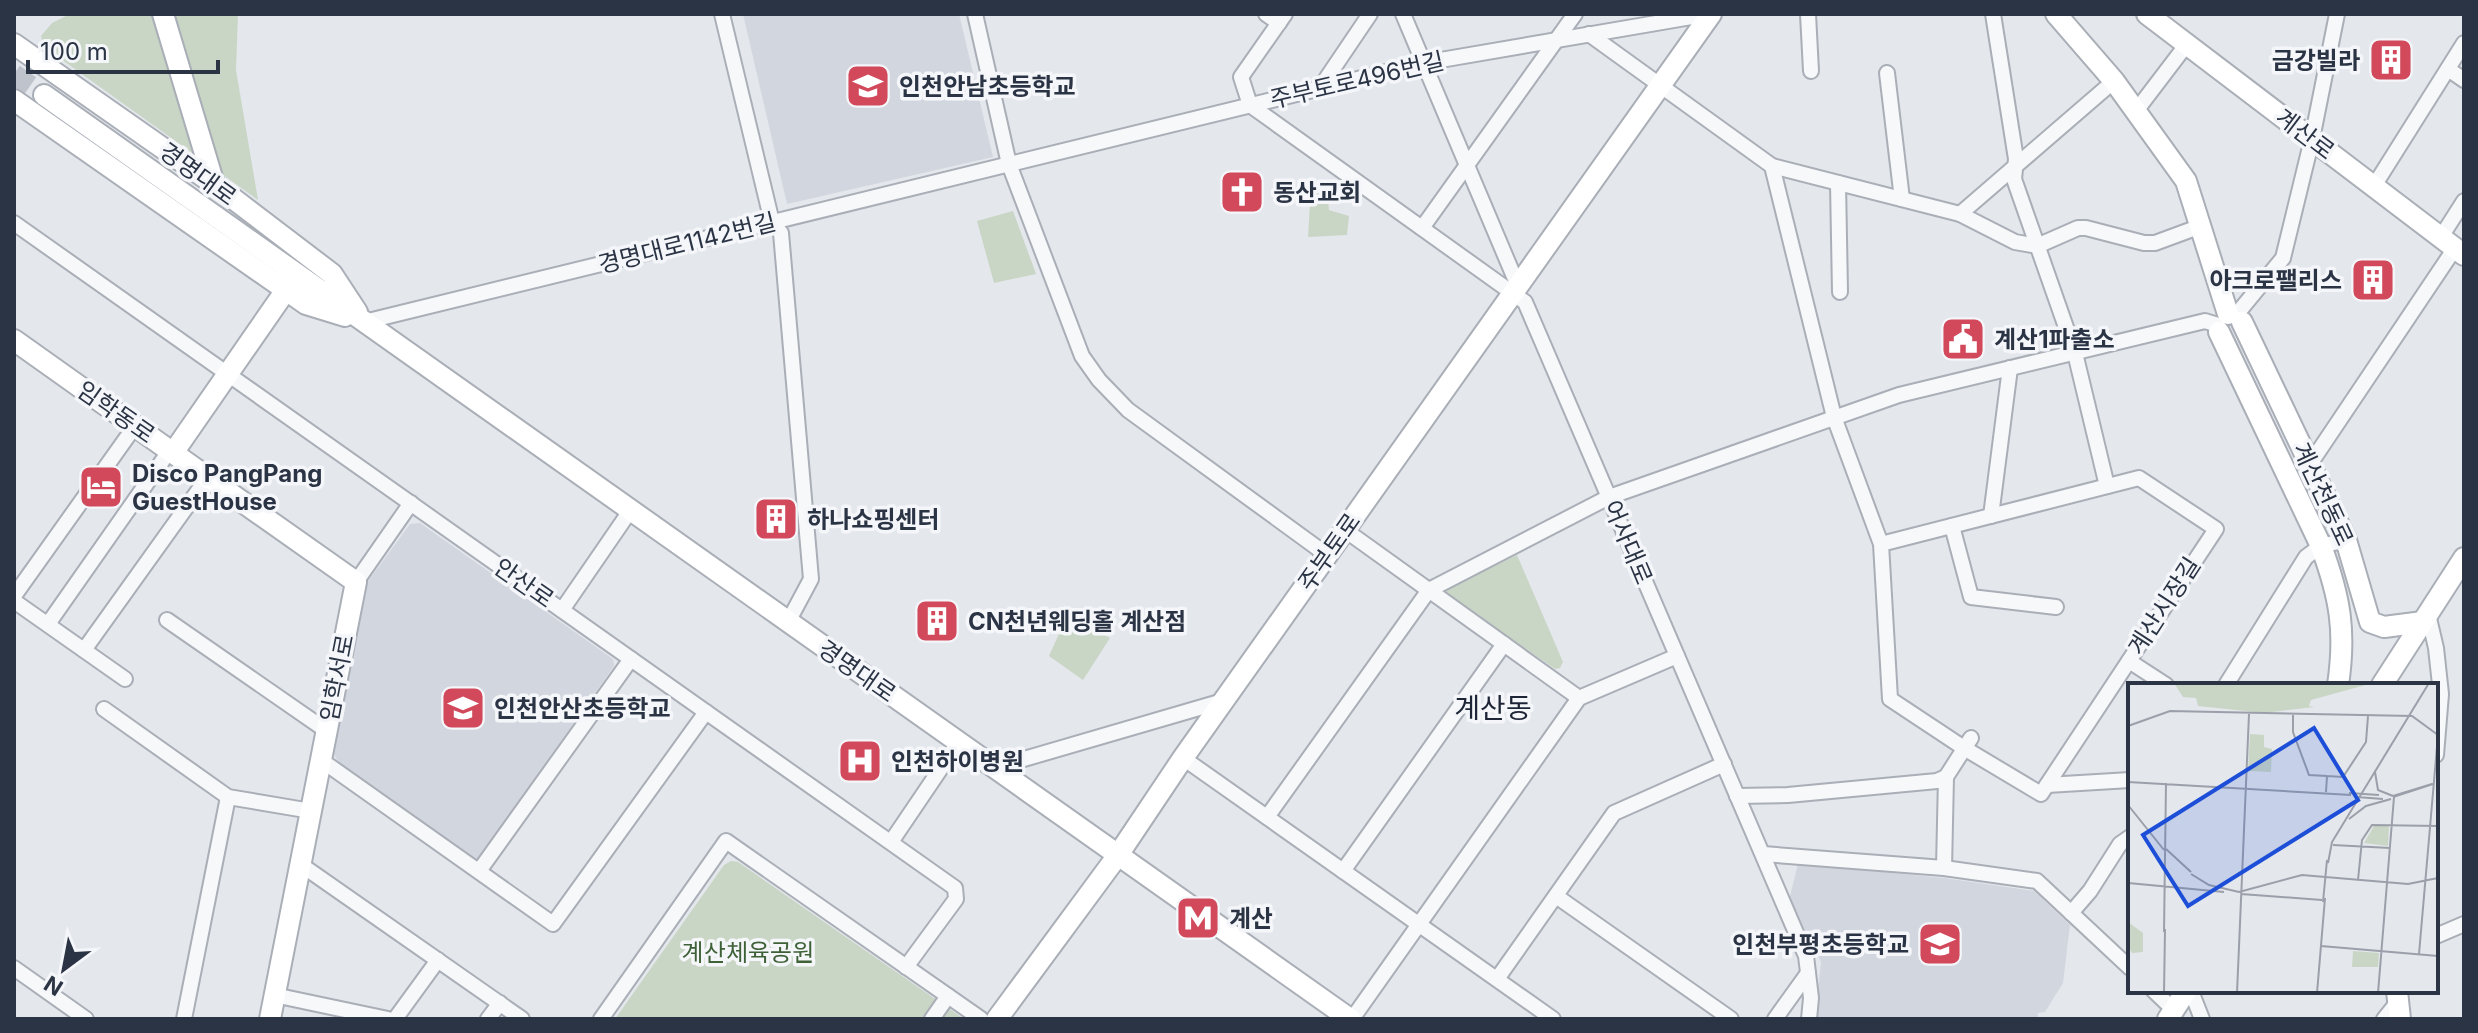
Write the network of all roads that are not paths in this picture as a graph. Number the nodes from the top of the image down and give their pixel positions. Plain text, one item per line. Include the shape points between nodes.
1 (163, 14) edge
2 (722, 14) edge
3 (975, 14) edge
4 (1266, 14) edge
5 (1370, 14) edge
6 (1403, 14) edge
7 (1575, 14) edge
8 (1710, 14) edge
9 (1808, 14) edge
10 (1993, 14) edge
11 (2056, 14) edge
12 (2147, 14) edge
13 (2337, 14) edge
14 (1282, 18) edge
15 (1589, 34) junction
16 (1557, 39) junction
17 (2464, 43) edge
18 (14, 44) edge
19 (2187, 44) junction
20 (1423, 63) junction
21 (2448, 69) junction
22 (1811, 71) dead end
23 (1887, 73) dead end
24 (59, 76) junction
25 (2464, 80) edge
26 (2114, 81) junction
27 (1661, 85) junction
28 (1320, 88) junction
29 (44, 95) tunnel mouth
30 (1250, 105) junction
31 (22, 106) edge
32 (2136, 111) junction
33 (2312, 139) junction
34 (1009, 164) junction
35 (1467, 165) junction
36 (1772, 166) junction
37 (2016, 167) junction
38 (1838, 183) junction
39 (214, 184) junction
40 (2374, 186) junction
41 (1902, 199) junction
42 (2464, 201) edge
43 (1960, 214) junction
44 (772, 222) junction
45 (14, 223) edge
46 (2201, 226) junction
47 (1422, 228) junction
48 (2037, 246) junction
49 (2453, 247) edge
50 (1516, 289) junction
51 (286, 290) junction
52 (1840, 292) dead end
53 (364, 322) junction
54 (2229, 322) junction
55 (14, 340) edge
56 (2075, 353) junction
57 (2010, 368) junction
58 (228, 374) junction
59 (1834, 417) junction
60 (135, 426) junction
61 (172, 452) junction
62 (2310, 464) junction
63 (208, 477) junction
64 (2107, 486) junction
65 (1609, 497) junction
66 (411, 503) junction
67 (630, 511) junction
68 (1991, 516) junction
69 (1952, 526) junction
70 (1345, 530) junction
71 (2346, 540) junction
72 (1881, 544) junction
73 (2321, 546) junction
74 (1327, 555) junction
75 (2464, 558) edge
76 (356, 582) junction
77 (1429, 590) junction
78 (14, 598) edge
79 (2056, 607) dead end
80 (562, 610) junction
81 (2425, 618) junction
82 (167, 620) dead end
83 (788, 622) junction
84 (48, 624) junction
85 (1504, 644) junction
86 (84, 650) junction
87 (1677, 656) junction
88 (631, 659) junction
89 (2129, 661) junction
90 (125, 679) dead end
91 (2163, 683) edge
92 (2227, 683) edge
93 (2338, 683) edge
94 (2383, 683) edge
95 (1579, 698) junction
96 (1224, 701) junction
97 (104, 709) dead end
98 (706, 712) junction
99 (327, 731) junction
100 (2438, 731) edge
101 (958, 743) junction
102 (1968, 743) junction
103 (1183, 758) junction
104 (321, 760) junction
105 (1724, 764) junction
106 (993, 768) junction
107 (1946, 777) junction
108 (2128, 780) edge
109 (2047, 785) junction
110 (1737, 796) junction
111 (228, 797) junction
112 (311, 811) junction
113 (1267, 817) junction
114 (2128, 838) edge
115 (891, 842) junction
116 (1763, 854) junction
117 (1118, 855) junction
118 (300, 864) junction
119 (1944, 868) junction
120 (479, 871) junction
121 (1343, 871) junction
122 (1556, 896) junction
123 (2071, 913) junction
124 (1419, 924) junction
125 (2464, 924) edge
126 (2438, 935) edge
127 (438, 960) junction
128 (2128, 966) edge
129 (906, 967) junction
130 (14, 968) edge
131 (1808, 973) junction
132 (1497, 979) junction
133 (2155, 993) edge
134 (2187, 993) edge
135 (2190, 993) edge
136 (274, 995) junction
137 (948, 996) junction
138 (500, 1003) junction
139 (2399, 1003) edge
140 (2171, 1014) edge
141 (1341, 1016) edge
142 (86, 1019) edge
143 (184, 1019) edge
144 (270, 1019) edge
145 (388, 1019) edge
146 (395, 1019) edge
147 (488, 1019) edge
148 (522, 1019) edge
149 (601, 1019) edge
150 (932, 1019) edge
151 (981, 1019) edge
152 (997, 1019) edge
153 (1553, 1019) edge
154 (1731, 1019) edge
155 (1775, 1019) edge
156 (1809, 1019) edge
157 (2202, 1019) edge
158 (2384, 1019) edge

1 - 39 street
2 - 44 street
3 - 34 street
4 - 14 street
5 - 28 street
6 - 20 street
7 - 16 street
8 - 15 street, 주부토로496번길
8 - 27 street, 주부토로
9 - 22 street
10 - 37 street
11 - 26 street, 계산천동로
12 - 19 street, 계산로
13 - 33 street
14 - 30 street via 1241,77
15 - 16 street, 주부토로496번길
15 - 27 street
16 - 20 street, 주부토로496번길
16 - 35 street
17 - 21 street
18 - 24 street, 경명대로
19 - 32 street
19 - 33 street, 계산로
20 - 28 street, 주부토로496번길
20 - 35 street
21 - 25 street
21 - 40 street
23 - 41 street
24 - 31 street via 38,82
24 - 39 street, 경명대로
26 - 32 street, 계산천동로
26 - 37 street
27 - 36 street
27 - 50 street, 주부토로
28 - 30 street, 주부토로496번길
29 - 53 street, 경명대로
30 - 34 street, 주부토로496번길
30 - 47 street
31 - 51 street, 경명대로
32 - 46 street, 계산천동로 via 2186,181
33 - 40 street, 계산로
33 - 54 street via 2283,258
34 - 44 street, 경명대로1142번길
34 - 74 street via 1082,356 1099,380 1128,410
35 - 47 street
35 - 50 street
36 - 38 street
36 - 59 street
37 - 43 street
37 - 48 street via 2014,179
38 - 41 street
38 - 52 street
39 - 53 street, 경명대로 via 332,274
40 - 49 street, 계산로
41 - 43 street
42 - 49 street
43 - 48 street via 2015,242
44 - 53 street, 경명대로1142번길
44 - 83 street via 781,233 811,579
45 - 58 street, 안산로
46 - 48 street via 2155,243 2078,228
46 - 54 street, 계산천동로
47 - 50 street
48 - 56 street
49 - 62 street
50 - 65 street, 어사대로
50 - 70 street, 주부토로
51 - 53 street, 경명대로 via 306,304
51 - 58 street, 임학동로
53 - 67 street, 경명대로
54 - 56 street via 2205,321
54 - 62 street, 계산천동로
54 - 73 street, 계산천동로
55 - 60 street, 임학동로
56 - 57 street
56 - 64 street
57 - 59 street
57 - 68 street
58 - 61 street, 임학동로
58 - 66 street, 안산로
59 - 65 street
59 - 72 street
60 - 61 street, 임학동로
60 - 78 street
61 - 63 street
61 - 84 street
62 - 71 street, 계산천동로
63 - 76 street
63 - 86 street
64 - 68 street, 계산시장길
64 - 89 street, 계산시장길 via 2139,478 2216,529
65 - 77 street
65 - 87 street, 어사대로
66 - 76 street
66 - 80 street, 안산로
67 - 80 street
67 - 83 street, 경명대로
68 - 69 street, 계산시장길
69 - 72 street, 계산시장길
69 - 79 street via 1971,597
70 - 74 street, 주부토로
70 - 77 street
71 - 73 street
71 - 81 street, 계산천동로 via 2370,622 2384,627
72 - 102 street via 1890,699
73 - 92 street via 2306,557
73 - 93 street, 계산천동로 via 2341,610
74 - 96 street, 주부토로
75 - 81 street
76 - 99 street, 임학서로
77 - 85 street
77 - 113 street
78 - 84 street
80 - 88 street, 안산로
81 - 94 street
81 - 100 street via 2436,648
82 - 99 street
83 - 101 street, 경명대로
84 - 86 street
85 - 95 street
85 - 121 street
86 - 90 street
87 - 95 street
87 - 105 street, 어사대로
88 - 98 street, 안산로
88 - 120 street
89 - 91 street
89 - 109 street, 계산시장길
95 - 124 street
96 - 103 street, 주부토로
96 - 106 street
97 - 111 street
98 - 115 street, 안산로
98 - 120 street via 553,924
99 - 104 street, 임학서로
101 - 106 street, 경명대로
101 - 115 street
102 - 107 street
102 - 109 street via 2041,794
103 - 113 street
103 - 117 street, 주부토로
104 - 112 street, 임학서로
104 - 120 street
105 - 110 street, 어사대로
105 - 122 street via 1614,813
106 - 117 street, 경명대로
107 - 110 street
107 - 119 street
108 - 109 street
110 - 116 street, 어사대로
111 - 112 street
111 - 143 street
112 - 118 street, 임학서로
113 - 121 street
114 - 123 street
115 - 129 street, 안산로 via 955,888 956,899
116 - 119 street
116 - 131 street, 어사대로 via 1806,956
117 - 141 street, 경명대로
117 - 152 street, 주부토로
118 - 127 street
118 - 136 street, 임학서로
119 - 123 street via 2037,881
121 - 124 street
122 - 132 street
122 - 154 street
123 - 128 street
124 - 132 street
124 - 141 street
125 - 126 street
127 - 138 street
127 - 146 street
129 - 137 street
129 - 149 street via 726,841
130 - 142 street
131 - 155 street
131 - 156 street, 어사대로
132 - 153 street
133 - 140 street
134 - 140 street
135 - 157 street
136 - 144 street, 임학서로
136 - 145 street
137 - 150 street
137 - 151 street
138 - 147 street
138 - 148 street
139 - 158 street

